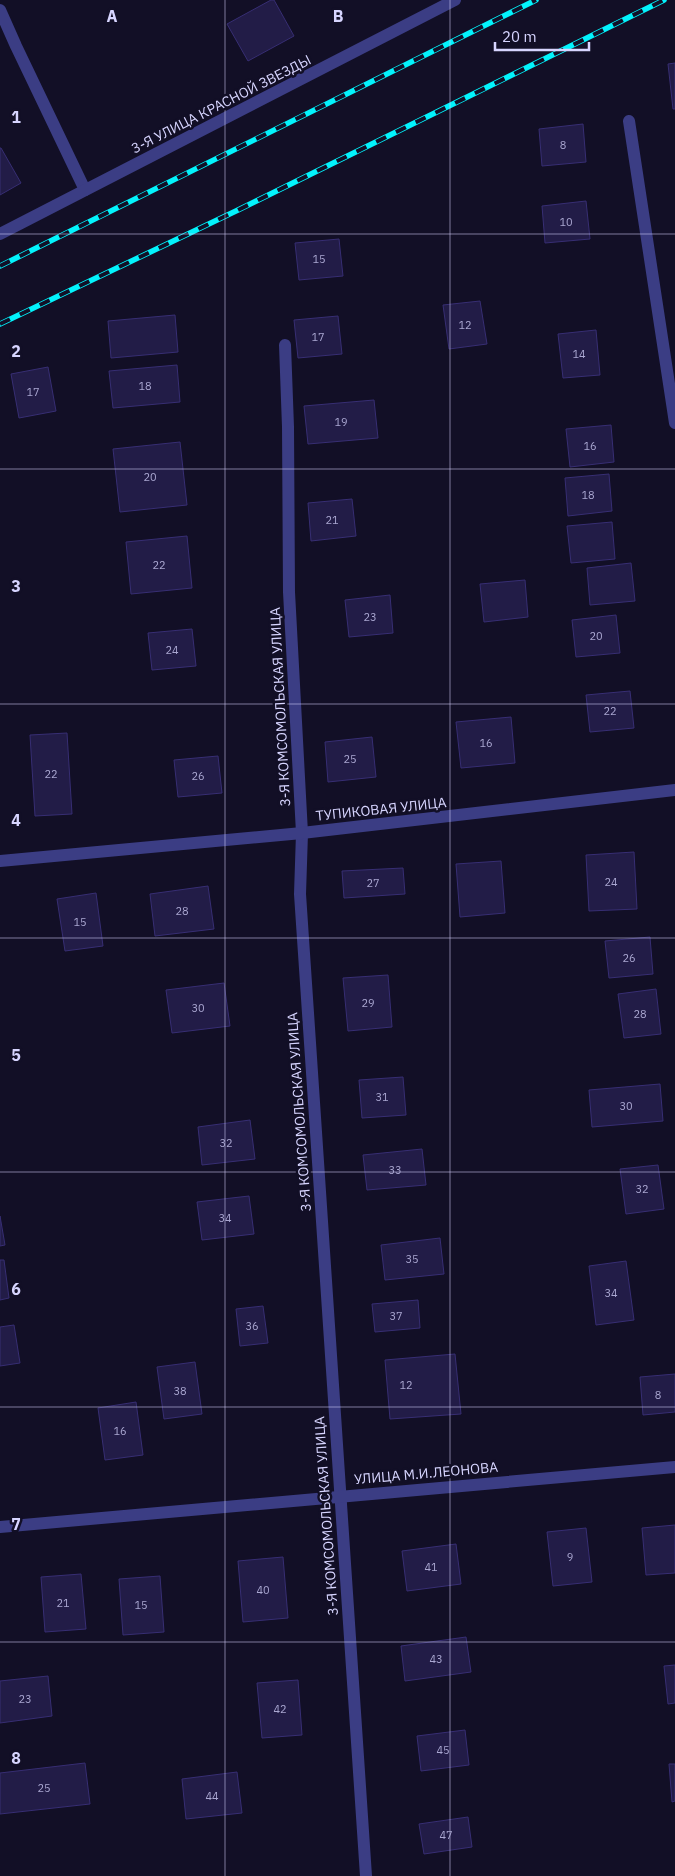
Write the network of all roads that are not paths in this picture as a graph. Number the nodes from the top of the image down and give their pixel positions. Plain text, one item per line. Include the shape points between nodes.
1 (455, 0) edge
2 (0, 10) edge
3 (629, 121) dead end
4 (85, 190) junction
5 (0, 234) edge
6 (284, 345) dead end
7 (675, 423) edge
8 (675, 790) edge
9 (302, 833) junction
10 (0, 861) edge
11 (675, 1467) edge
12 (340, 1496) junction
13 (0, 1527) edge
14 (366, 1876) edge

1 - 4 street, 3-Я УЛИЦА КРАСНОЙ ЗВЕЗДЫ
2 - 4 street
3 - 7 street
4 - 5 street, 3-Я УЛИЦА КРАСНОЙ ЗВЕЗДЫ
6 - 9 street, 3-Я КОМСОМОЛЬСКАЯ УЛИЦА via 289,592
8 - 9 street, ТУПИКОВАЯ УЛИЦА
9 - 10 street, ТУПИКОВАЯ УЛИЦА
9 - 12 street, 3-Я КОМСОМОЛЬСКАЯ УЛИЦА via 300,894
11 - 12 street, УЛИЦА М.И.ЛЕОНОВА
12 - 13 street, УЛИЦА М.И.ЛЕОНОВА
12 - 14 street, 3-Я КОМСОМОЛЬСКАЯ УЛИЦА

